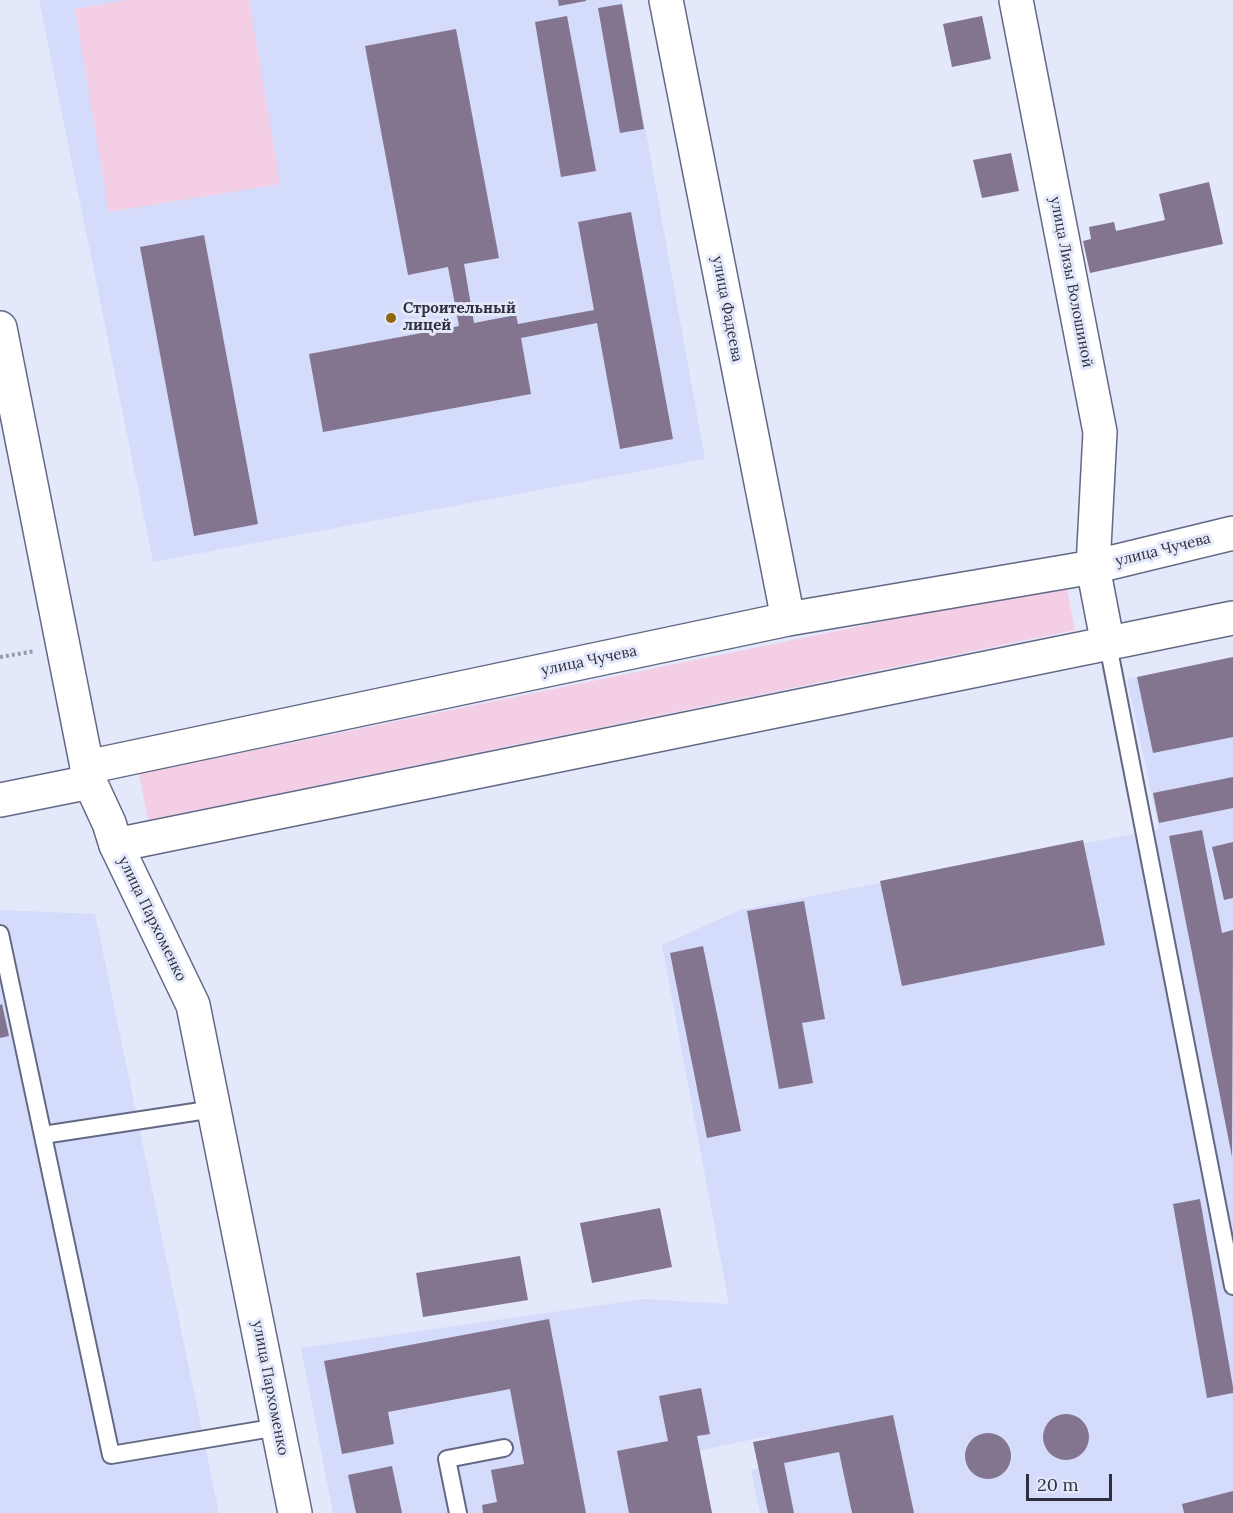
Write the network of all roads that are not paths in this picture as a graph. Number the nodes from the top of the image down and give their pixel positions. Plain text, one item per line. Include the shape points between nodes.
1 (666, 0) edge
2 (1016, 0) edge
3 (0, 328) edge
4 (1233, 534) edge
5 (1093, 567) junction
6 (1233, 618) edge
7 (788, 619) junction
8 (1108, 645) junction
9 (88, 774) junction
10 (0, 800) edge
11 (116, 845) junction
12 (0, 934) edge
13 (214, 1109) junction
14 (43, 1135) junction
15 (1233, 1286) edge
16 (278, 1427) junction
17 (504, 1448) dead end
18 (295, 1513) edge
19 (458, 1513) edge

1 - 7 street, улица Фадеева
2 - 5 street, улица Лизы Волошиной via 1100,432
3 - 9 street, улица Пархоменко
4 - 5 street, улица Чучева
5 - 7 street, улица Чучева
5 - 8 street
6 - 8 street
7 - 9 street, улица Чучева
8 - 11 street
8 - 15 lane
9 - 10 street, улица Чучева
9 - 11 street, улица Пархоменко
11 - 13 street, улица Пархоменко via 193,1005
12 - 14 lane
13 - 14 lane
13 - 16 street, улица Пархоменко
14 - 16 lane via 111,1455
16 - 18 street, улица Пархоменко
17 - 19 lane via 447,1458

